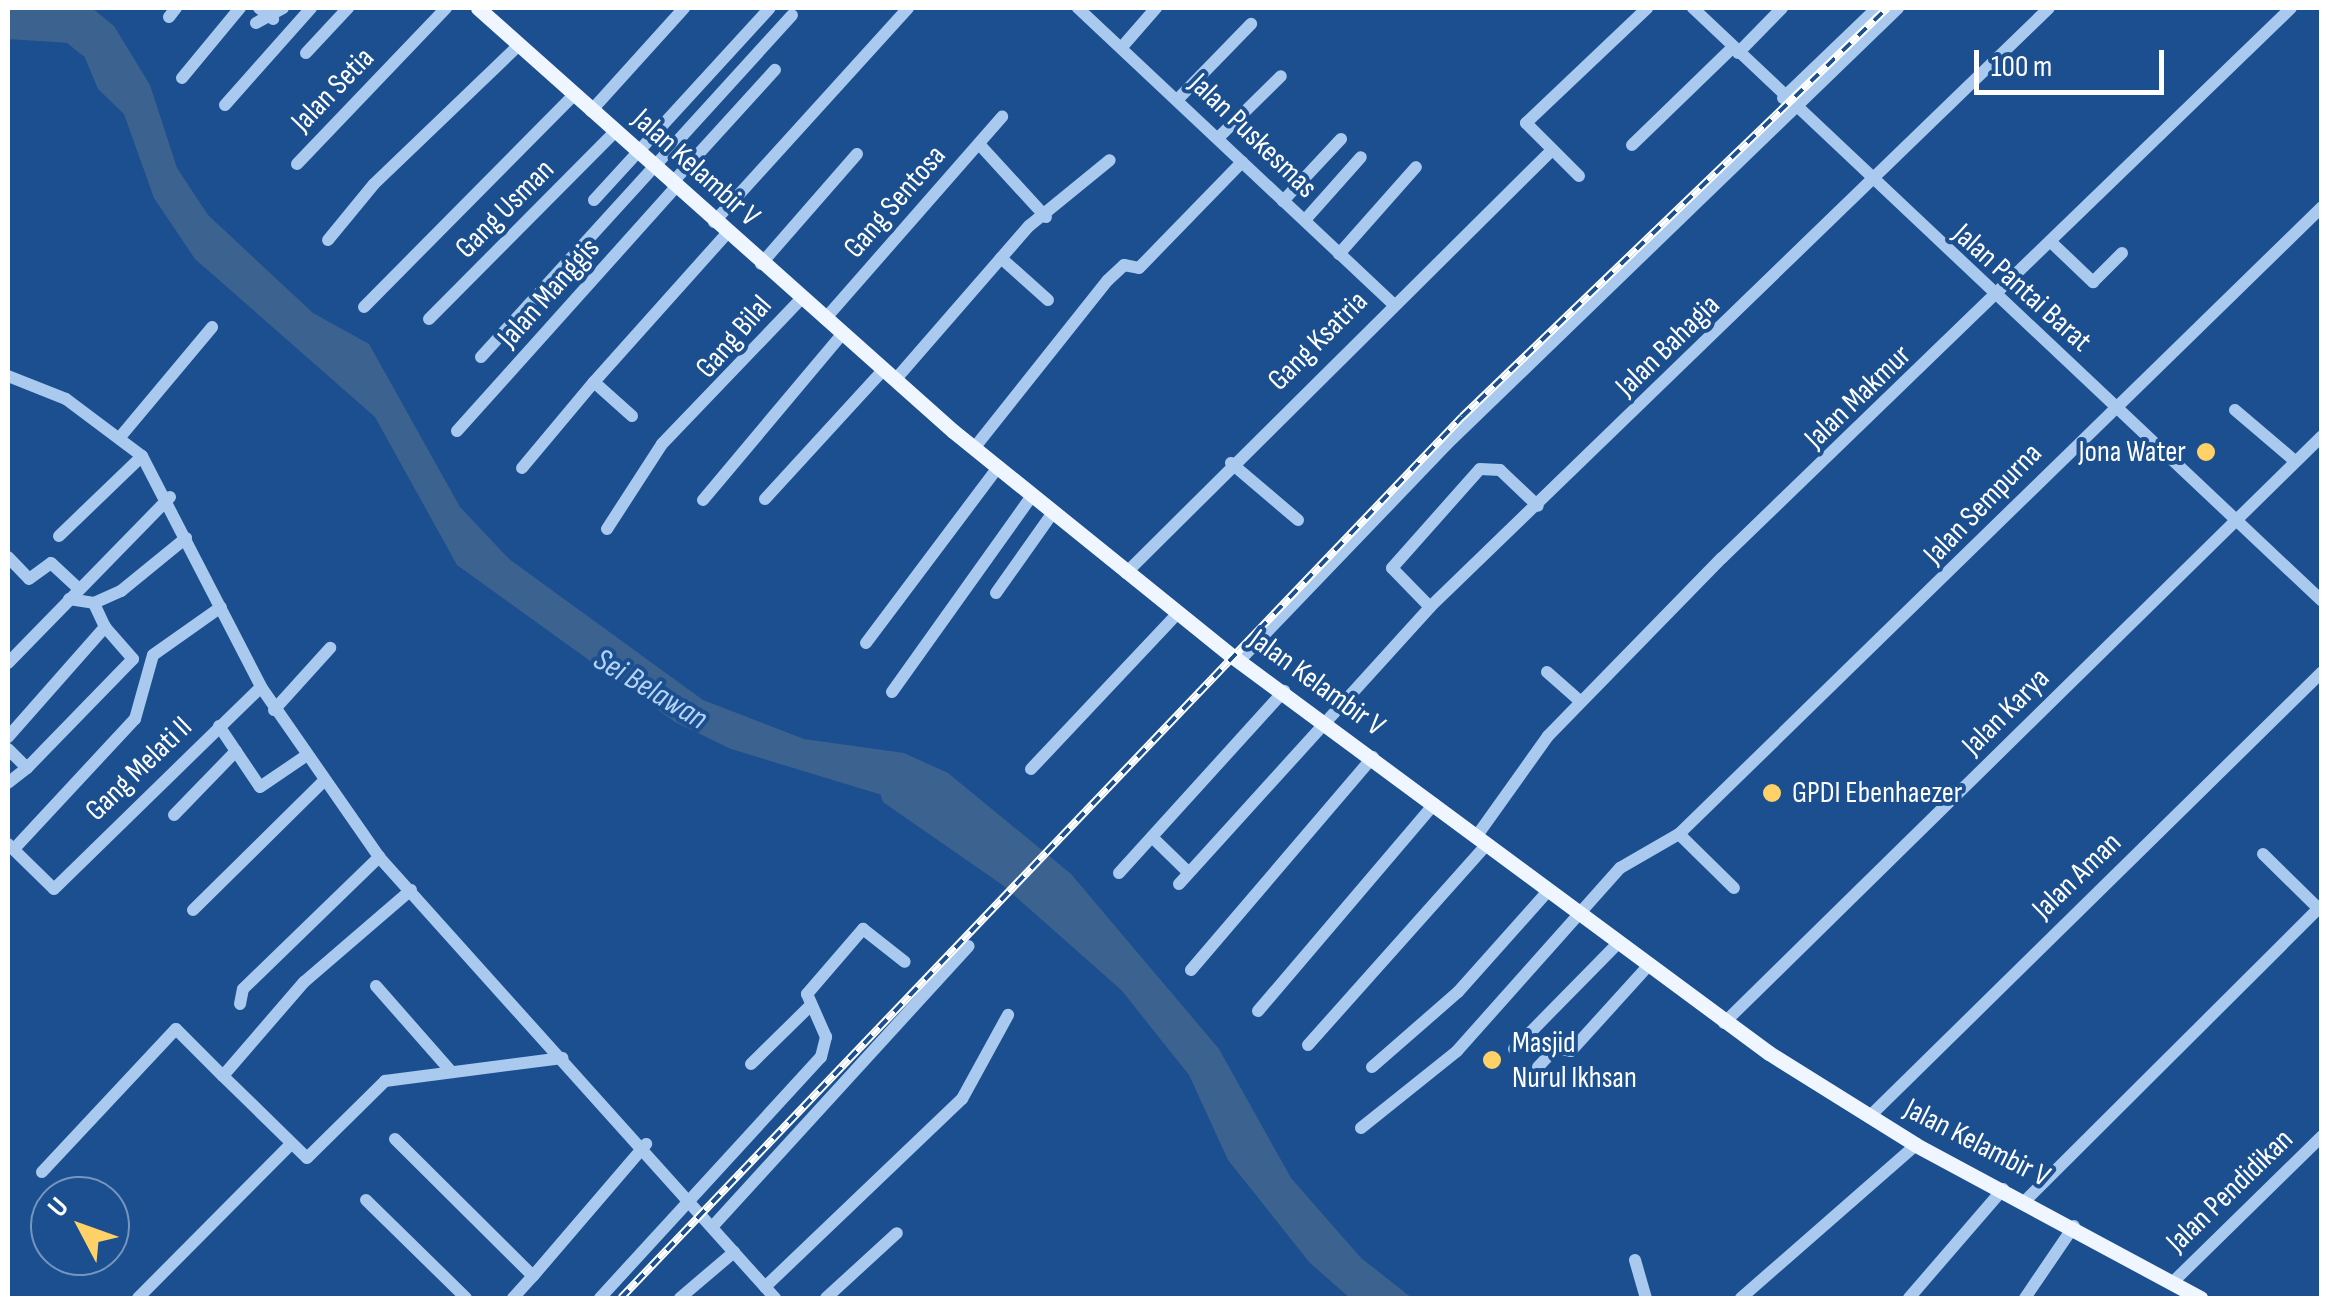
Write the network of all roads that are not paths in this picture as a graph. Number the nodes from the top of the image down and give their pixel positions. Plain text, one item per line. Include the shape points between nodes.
1 (240, 8) edge
2 (259, 8) edge
3 (283, 8) edge
4 (311, 8) edge
5 (348, 8) edge
6 (446, 8) edge
7 (478, 8) edge
8 (684, 8) edge
9 (770, 8) edge
10 (908, 8) edge
11 (1080, 8) edge
12 (1156, 8) edge
13 (1647, 8) edge
14 (1693, 8) edge
15 (1782, 8) edge
16 (1876, 8) edge
17 (1898, 8) edge
18 (2049, 8) edge
19 (2291, 8) edge
20 (792, 15) dead end
21 (273, 19) junction
22 (256, 23) dead end
23 (1251, 24) dead end
24 (520, 44) junction
25 (1122, 47) junction
26 (1735, 50) junction
27 (306, 53) dead end
28 (775, 70) dead end
29 (1280, 76) dead end
30 (182, 78) dead end
31 (574, 96) junction
32 (1783, 98) junction
33 (1178, 99) junction
34 (225, 104) dead end
35 (1794, 109) junction
36 (591, 111) junction
37 (1002, 117) dead end
38 (614, 132) junction
39 (1218, 138) junction
40 (1340, 139) dead end
41 (979, 144) junction
42 (1632, 145) dead end
43 (1551, 151) junction
44 (637, 152) junction
45 (857, 154) dead end
46 (1361, 158) dead end
47 (1110, 160) dead end
48 (1242, 162) junction
49 (297, 164) dead end
50 (1416, 167) dead end
51 (655, 169) junction
52 (1580, 176) dead end
53 (674, 185) junction
54 (1873, 186) junction
55 (594, 200) dead end
56 (1283, 201) junction
57 (2322, 207) edge
58 (1046, 216) junction
59 (1305, 220) junction
60 (714, 222) junction
61 (727, 233) junction
62 (328, 240) dead end
63 (2052, 243) junction
64 (2122, 253) dead end
65 (1339, 254) junction
66 (1001, 258) junction
67 (762, 264) junction
68 (1995, 298) junction
69 (800, 299) junction
70 (1048, 300) dead end
71 (1392, 302) junction
72 (364, 307) dead end
73 (428, 319) dead end
74 (825, 319) junction
75 (212, 327) dead end
76 (843, 333) junction
77 (482, 357) dead end
78 (889, 375) junction
79 (8, 376) edge
80 (594, 382) junction
81 (2114, 406) junction
82 (2235, 410) dead end
83 (632, 416) dead end
84 (457, 431) dead end
85 (121, 436) junction
86 (2322, 436) edge
87 (976, 448) junction
88 (142, 456) junction
89 (2294, 461) junction
90 (1231, 462) junction
91 (999, 466) junction
92 (522, 468) dead end
93 (1032, 496) junction
94 (170, 497) junction
95 (765, 499) dead end
96 (703, 500) dead end
97 (1538, 506) junction
98 (1052, 514) junction
99 (2235, 519) junction
100 (1298, 520) dead end
101 (607, 529) dead end
102 (59, 536) dead end
103 (186, 538) junction
104 (8, 557) edge
105 (1126, 573) junction
106 (78, 588) junction
107 (996, 593) dead end
108 (68, 599) junction
109 (2322, 602) edge
110 (94, 603) junction
111 (221, 607) junction
112 (1430, 607) junction
113 (1178, 614) junction
114 (105, 627) junction
115 (866, 643) dead end
116 (330, 648) dead end
117 (1240, 661) junction
118 (8, 663) edge
119 (1547, 672) dead end
120 (2322, 672) edge
121 (261, 687) junction
122 (1284, 691) junction
123 (892, 692) dead end
124 (1580, 702) junction
125 (274, 710) junction
126 (1326, 723) junction
127 (220, 726) junction
128 (8, 736) edge
129 (8, 749) edge
130 (236, 751) junction
131 (307, 755) junction
132 (1373, 757) junction
133 (27, 768) junction
134 (1030, 769) dead end
135 (325, 780) junction
136 (8, 783) edge
137 (1434, 804) junction
138 (174, 815) dead end
139 (1679, 834) junction
140 (1152, 837) junction
141 (1481, 841) junction
142 (11, 847) edge
143 (2263, 854) dead end
144 (380, 857) junction
145 (1119, 874) dead end
146 (1734, 888) dead end
147 (411, 890) junction
148 (1549, 890) junction
149 (2320, 906) edge
150 (193, 910) dead end
151 (1582, 918) junction
152 (1618, 943) junction
153 (969, 946) dead end
154 (904, 962) dead end
155 (1649, 965) junction
156 (1191, 970) dead end
157 (376, 986) dead end
158 (240, 1004) dead end
159 (811, 1005) junction
160 (1258, 1011) dead end
161 (1008, 1015) dead end
162 (1724, 1023) junction
163 (1308, 1045) dead end
164 (1514, 1048) dead end
165 (563, 1058) junction
166 (751, 1064) dead end
167 (1372, 1067) dead end
168 (1538, 1067) dead end
169 (448, 1069) junction
170 (223, 1076) junction
171 (1869, 1117) junction
172 (1360, 1128) dead end
173 (2322, 1136) edge
174 (395, 1139) dead end
175 (646, 1144) junction
176 (1916, 1145) junction
177 (289, 1146) junction
178 (42, 1172) dead end
179 (2003, 1189) junction
180 (690, 1198) junction
181 (2026, 1199) junction
182 (366, 1200) dead end
183 (713, 1226) junction
184 (2074, 1226) junction
185 (897, 1233) dead end
186 (734, 1252) junction
187 (1635, 1260) dead end
188 (533, 1276) junction
189 (2173, 1282) junction
190 (770, 1293) edge
191 (2192, 1296) edge
192 (138, 1298) edge
193 (466, 1298) edge
194 (513, 1298) edge
195 (600, 1298) edge
196 (680, 1298) edge
197 (826, 1298) edge
198 (1646, 1298) edge
199 (1741, 1298) edge
200 (1909, 1298) edge
201 (2025, 1298) edge

1 - 30 street
2 - 21 street
3 - 21 street
4 - 34 street
5 - 27 street
6 - 49 street, Jalan Setia
7 - 24 main road, Jalan Kelambir V
8 - 36 street
9 - 44 street
10 - 60 street
11 - 25 street, Jalan Puskesmas
12 - 25 street
13 - 43 street via 1527,120
14 - 26 street, Jalan Pantai Barat
15 - 26 street
16 - 32 street
17 - 35 street
18 - 54 street, Jalan Bahagia
19 - 63 street, Jalan Makmur
20 - 51 street
21 - 22 street
23 - 33 street
24 - 31 main road, Jalan Kelambir V
24 - 62 street via 374,184
25 - 33 street, Jalan Puskesmas
26 - 32 street, Jalan Pantai Barat
26 - 42 street
28 - 53 street, Jalan Manggis
29 - 39 street
31 - 36 main road, Jalan Kelambir V
31 - 72 street
32 - 35 street, Jalan Pantai Barat
33 - 39 street, Jalan Puskesmas
35 - 54 street, Jalan Pantai Barat
35 - 117 street via 1460,431
36 - 38 main road, Jalan Kelambir V
37 - 41 street, Gang Sentosa
38 - 44 main road, Jalan Kelambir V
38 - 73 street, Gang Usman
39 - 48 street, Jalan Puskesmas
40 - 56 street
41 - 58 street
41 - 74 street, Gang Sentosa
43 - 52 street
43 - 71 street, Gang Ksatria
44 - 51 main road, Jalan Kelambir V
44 - 55 street
45 - 67 street
46 - 59 street
47 - 58 street
48 - 56 street, Jalan Puskesmas
48 - 87 street via 1138,268 1124,265 1108,280
50 - 65 street
51 - 53 main road, Jalan Kelambir V
51 - 77 street
53 - 60 main road, Jalan Kelambir V
53 - 84 street, Jalan Manggis
54 - 68 street, Jalan Pantai Barat
54 - 97 street, Jalan Bahagia
56 - 59 street, Jalan Puskesmas
57 - 81 street, Jalan Sempurna
58 - 66 street
59 - 65 street, Jalan Puskesmas
60 - 61 main road, Jalan Kelambir V
61 - 67 main road, Jalan Kelambir V
61 - 80 street
63 - 64 street via 2093,282
63 - 68 street, Jalan Makmur
65 - 71 street, Jalan Puskesmas
66 - 70 street
66 - 78 street
67 - 69 main road, Jalan Kelambir V
68 - 81 street, Jalan Pantai Barat
68 - 124 street, Jalan Makmur
69 - 74 main road, Jalan Kelambir V
69 - 101 street, Gang Bilal via 706,407 662,444
71 - 90 street, Gang Ksatria
74 - 76 main road, Jalan Kelambir V
75 - 85 street
76 - 78 main road, Jalan Kelambir V
76 - 96 street
78 - 87 main road, Jalan Kelambir V
78 - 95 street
79 - 85 street
80 - 83 street
80 - 92 street
81 - 99 street, Jalan Pantai Barat
81 - 139 street, Jalan Sempurna
82 - 89 street
85 - 88 street
86 - 89 street, Jalan Karya
87 - 91 main road, Jalan Kelambir V
88 - 94 street
88 - 102 street
89 - 99 street, Jalan Karya
90 - 100 street
90 - 105 street, Gang Ksatria
91 - 93 main road, Jalan Kelambir V
91 - 115 street
93 - 98 main road, Jalan Kelambir V
93 - 123 street
94 - 103 street
94 - 106 street
97 - 112 street, Jalan Bahagia
97 - 112 street via 1500,470 1480,469 1392,568
98 - 105 main road, Jalan Kelambir V
98 - 107 street
99 - 109 street, Jalan Pantai Barat
99 - 162 street, Jalan Karya
103 - 110 street
103 - 111 street
104 - 106 street via 28,579 51,564
105 - 113 main road, Jalan Kelambir V
106 - 108 street
108 - 110 street
108 - 118 street
110 - 114 street
111 - 121 street
111 - 142 street via 153,655 135,719
112 - 126 street, Jalan Bahagia
113 - 117 main road, Jalan Kelambir V
113 - 134 street
114 - 128 street
114 - 133 street via 133,659
116 - 125 street
117 - 122 main road, Jalan Kelambir V
119 - 124 street
120 - 171 street, Jalan Aman
121 - 125 street
121 - 127 street, Gang Melati II
122 - 126 main road, Jalan Kelambir V
122 - 140 street
124 - 141 street, Jalan Makmur
125 - 131 street
126 - 132 main road, Jalan Kelambir V
126 - 140 street, Jalan Bahagia via 1184,878
127 - 130 street
127 - 142 street, Gang Melati II via 54,889
129 - 133 street
130 - 131 street via 263,788
130 - 138 street
131 - 135 street
132 - 137 main road, Jalan Kelambir V
132 - 156 street
133 - 136 street
135 - 144 street
135 - 150 street
137 - 141 main road, Jalan Kelambir V
137 - 160 street
139 - 146 street
139 - 151 street, Jalan Sempurna via 1620,868
140 - 145 street
141 - 148 main road, Jalan Kelambir V
141 - 163 street, Jalan Makmur
143 - 149 street
144 - 147 street
144 - 158 street via 243,990
147 - 165 street
147 - 170 street via 304,982
148 - 151 main road, Jalan Kelambir V
148 - 167 street via 1458,992
149 - 181 street
151 - 152 main road, Jalan Kelambir V
151 - 172 street, Jalan Sempurna via 1457,1051
152 - 155 main road, Jalan Kelambir V
152 - 164 street
153 - 183 street
154 - 159 street via 863,929 807,994
155 - 162 main road, Jalan Kelambir V
155 - 168 street via 1571,1052 1556,1048
157 - 169 street
159 - 166 street
159 - 180 street via 826,1037 821,1058
161 - 190 street via 962,1099
162 - 171 main road, Jalan Kelambir V
165 - 169 street via 525,1069
165 - 175 street
169 - 177 street via 375,1087 307,1158
170 - 177 street
170 - 178 street via 176,1029
171 - 176 main road, Jalan Kelambir V
173 - 189 street, Jalan Pendidikan
174 - 188 street
175 - 180 street
175 - 188 street
176 - 179 main road, Jalan Kelambir V
176 - 199 street
177 - 192 street
179 - 181 main road, Jalan Kelambir V
179 - 200 street
180 - 183 street
180 - 195 street
181 - 184 main road, Jalan Kelambir V
182 - 193 street
183 - 186 street
184 - 189 main road, Jalan Kelambir V
184 - 201 street
185 - 197 street
186 - 190 street
186 - 196 street
187 - 198 street
188 - 194 street
189 - 191 main road, Jalan Kelambir V

